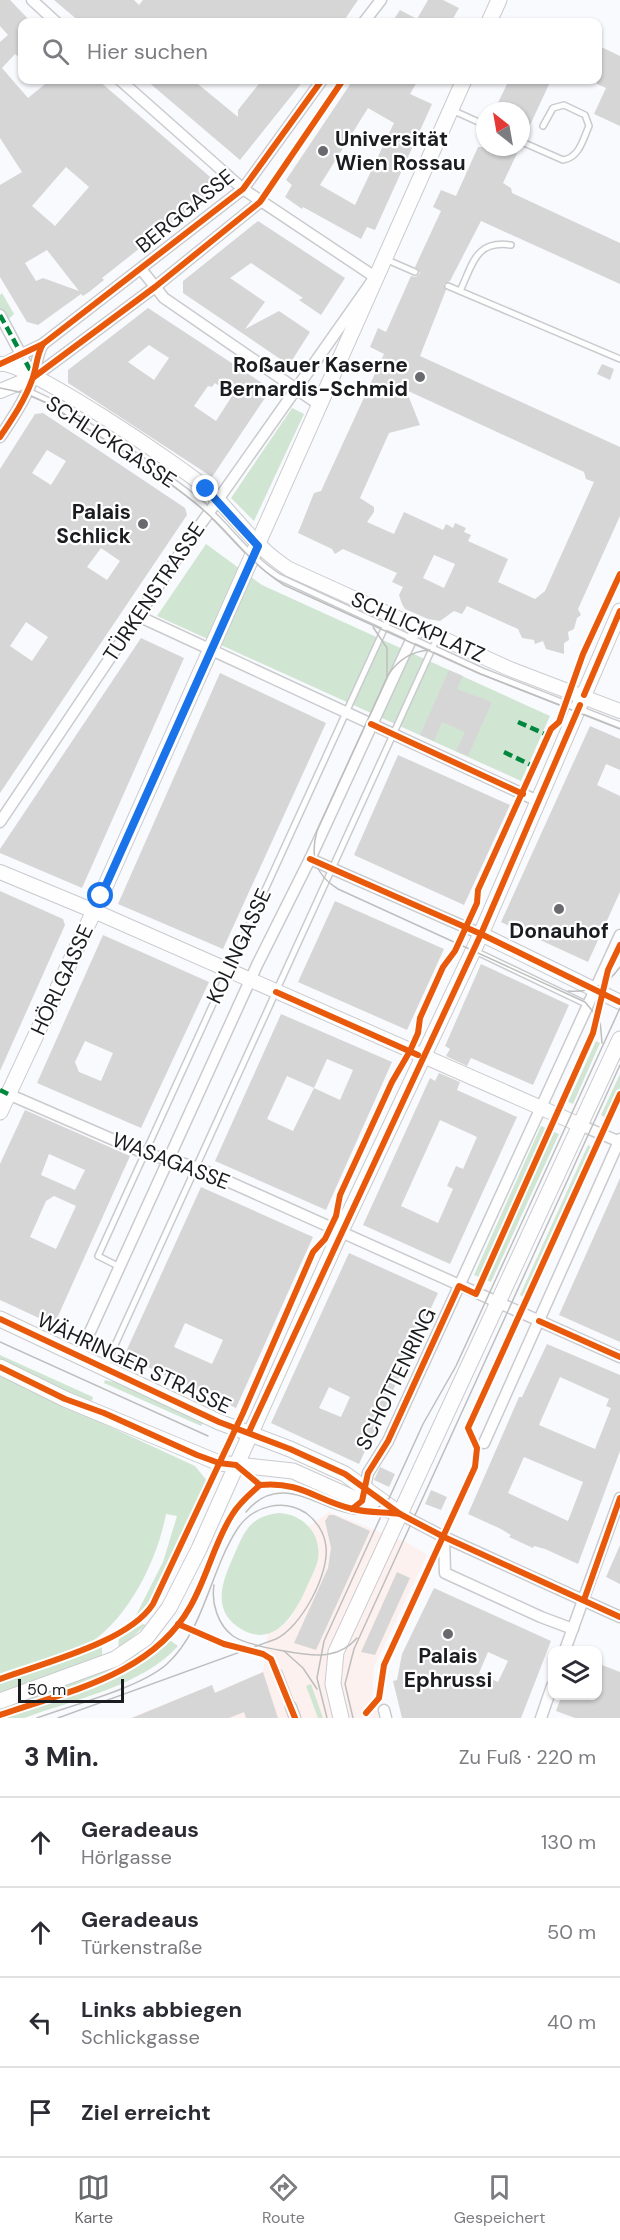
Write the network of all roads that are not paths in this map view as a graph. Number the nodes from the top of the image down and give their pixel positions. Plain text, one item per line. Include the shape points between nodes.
1 (32, 0) edge
2 (381, 0) edge
3 (500, 0) edge
4 (52, 18) edge
5 (367, 18) edge
6 (491, 18) edge
7 (125, 84) edge
8 (319, 84) edge
9 (462, 84) edge
10 (450, 109) junction
11 (476, 121) edge
12 (543, 126) dead end
13 (530, 146) edge
14 (243, 189) junction
15 (260, 202) junction
16 (511, 245) dead end
17 (384, 258) junction
18 (141, 268) junction
19 (416, 272) dead end
20 (375, 277) junction
21 (448, 286) dead end
22 (155, 287) junction
23 (460, 291) junction
24 (0, 315) edge
25 (43, 344) junction
26 (20, 350) junction
27 (620, 359) edge
28 (2, 363) edge
29 (34, 377) junction
30 (295, 388) junction
31 (9, 389) edge
32 (321, 406) junction
33 (0, 438) edge
34 (213, 506) junction
35 (255, 552) junction
36 (620, 611) edge
37 (138, 615) junction
38 (388, 621) junction
39 (414, 633) junction
40 (436, 643) junction
41 (211, 650) junction
42 (581, 702) junction
43 (620, 711) edge
44 (345, 712) junction
45 (370, 724) junction
46 (620, 725) edge
47 (393, 735) junction
48 (540, 802) junction
49 (0, 822) edge
50 (310, 859) junction
51 (332, 869) junction
52 (0, 872) edge
53 (94, 911) junction
54 (481, 934) junction
55 (620, 935) edge
56 (474, 950) junction
57 (228, 970) junction
58 (250, 980) junction
59 (596, 990) junction
60 (276, 992) junction
61 (620, 1002) edge
62 (589, 1005) junction
63 (620, 1039) edge
64 (423, 1057) junction
65 (4, 1092) edge
66 (541, 1109) junction
67 (0, 1112) edge
68 (580, 1125) junction
69 (620, 1141) edge
70 (144, 1153) junction
71 (168, 1160) junction
72 (196, 1167) junction
73 (341, 1231) junction
74 (120, 1267) junction
75 (459, 1286) junction
76 (498, 1303) junction
77 (2, 1321) edge
78 (539, 1321) junction
79 (78, 1356) junction
80 (620, 1357) edge
81 (0, 1367) edge
82 (105, 1368) junction
83 (249, 1432) junction
84 (484, 1443) dead end
85 (236, 1465) junction
86 (365, 1487) junction
87 (620, 1498) edge
88 (400, 1514) junction
89 (444, 1537) junction
90 (584, 1600) junction
91 (620, 1617) edge
92 (573, 1629) junction
93 (567, 1646) edge
94 (278, 1673) dead end
95 (548, 1698) edge
96 (0, 1701) edge
97 (293, 1713) edge
98 (341, 1718) edge
99 (541, 1718) edge

1 - 4 street
2 - 5 street
3 - 6 main road
7 - 14 street
8 - 14 street, BERGGASSE
9 - 10 main road, TÜRKENSTRASSE
10 - 11 lane
10 - 17 main road, TÜRKENSTRASSE
12 - 13 lane via 553,108 564,105 585,115 589,126 577,154 570,159 563,160
14 - 15 street
14 - 18 street, BERGGASSE
15 - 20 street
15 - 22 street, BERGGASSE
16 - 23 lane via 495,243 478,253
17 - 19 lane
17 - 20 main road, TÜRKENSTRASSE
18 - 22 street, BERGGASSE
18 - 25 street, BERGGASSE
20 - 30 street, TÜRKENSTRASSE
20 - 32 main road, TÜRKENSTRASSE
21 - 23 lane
22 - 29 street, BERGGASSE
22 - 30 street via 164,298
23 - 27 lane
24 - 26 street
25 - 26 street, BERGGASSE
25 - 29 street via 36,357
26 - 28 street, BERGGASSE
26 - 29 street
28 - 29 street, SCHLICKGASSE
29 - 31 street
29 - 34 street, SCHLICKGASSE via 59,389 206,489
30 - 32 street
30 - 34 street, TÜRKENSTRASSE
31 - 33 street via 19,407
31 - 34 lane, SCHLICKGASSE via 54,404
32 - 35 main road, TÜRKENSTRASSE
34 - 35 street, SCHLICKGASSE
34 - 37 street, TÜRKENSTRASSE
35 - 38 street, SCHLICKPLATZ
35 - 41 main road, TÜRKENSTRASSE
36 - 42 main road
37 - 41 street
37 - 49 street, TÜRKENSTRASSE
38 - 39 street, SCHLICKPLATZ
38 - 44 lane, KOLINGASSE
39 - 40 street, SCHLICKPLATZ
39 - 45 street, KOLINGASSE
40 - 42 street, SCHLICKPLATZ via 510,669
40 - 47 lane
41 - 44 street
41 - 53 main road, HÖRLGASSE
42 - 43 street, SCHLICKPLATZ
42 - 46 lane
42 - 48 main road
44 - 45 street
44 - 57 lane, KOLINGASSE
45 - 47 street
45 - 50 street, KOLINGASSE
47 - 48 street
47 - 51 lane
48 - 54 main road
50 - 51 street
50 - 58 street, KOLINGASSE
51 - 54 street
51 - 60 lane
52 - 53 street
53 - 57 street
53 - 65 main road, HÖRLGASSE
54 - 56 main road
54 - 59 street
55 - 59 street, SCHOTTENRING
56 - 62 lane
56 - 64 main road
57 - 58 street
57 - 70 lane, KOLINGASSE
58 - 60 street
58 - 71 street, KOLINGASSE
59 - 61 street
59 - 62 street, SCHOTTENRING
60 - 64 street
60 - 72 lane
62 - 66 street, SCHOTTENRING
63 - 68 main road
64 - 66 street
64 - 73 main road
65 - 67 main road, HÖRLGASSE
65 - 70 street, WASAGASSE
66 - 68 street
66 - 75 street, SCHOTTENRING
68 - 69 street
68 - 76 main road
69 - 78 street
70 - 71 street, WASAGASSE
70 - 74 lane, KOLINGASSE via 98,1256
71 - 72 street, WASAGASSE
71 - 74 street, KOLINGASSE
72 - 73 street, WASAGASSE
72 - 82 lane
73 - 75 street, WASAGASSE
73 - 83 main road
74 - 79 street, KOLINGASSE
75 - 76 street, WASAGASSE
75 - 86 street, SCHOTTENRING via 388,1441 368,1473
76 - 78 street, WASAGASSE
76 - 88 main road
77 - 79 main road, WÄHRINGER STRASSE
78 - 80 street, WASAGASSE
78 - 84 street
79 - 82 main road, WÄHRINGER STRASSE
81 - 85 main road via 197,1455
82 - 83 main road, WÄHRINGER STRASSE via 219,1422
83 - 85 main road
83 - 86 main road, WÄHRINGER STRASSE via 345,1474
85 - 88 main road via 293,1471
85 - 96 main road via 199,1549 154,1629 115,1659
86 - 88 main road, WÄHRINGER STRASSE
87 - 90 street
88 - 89 street
88 - 98 main road via 336,1652 333,1684
89 - 90 street
89 - 92 street via 445,1573
90 - 91 street
90 - 92 street
92 - 93 street
94 - 97 street
95 - 99 street

